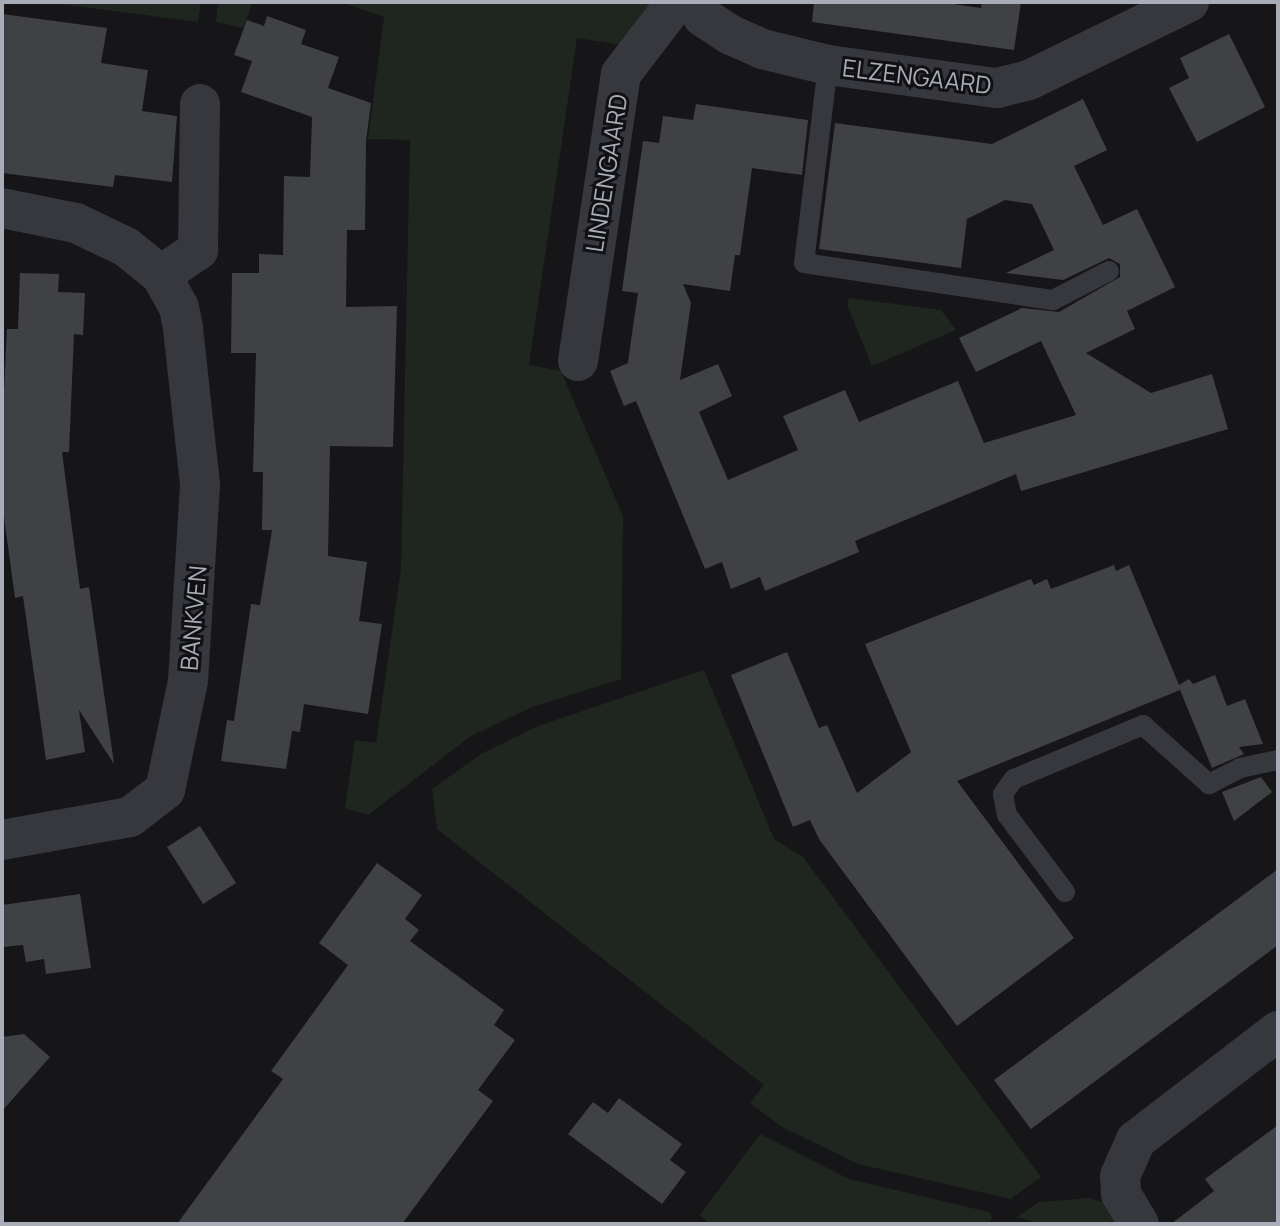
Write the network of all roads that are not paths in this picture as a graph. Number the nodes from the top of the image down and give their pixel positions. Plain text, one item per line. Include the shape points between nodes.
1 (676, 2) edge
2 (693, 2) edge
3 (1189, 2) edge
4 (828, 65) junction
5 (200, 104) dead end
6 (2, 208) edge
7 (1109, 271) dead end
8 (161, 275) junction
9 (578, 361) dead end
10 (1278, 760) edge
11 (2, 840) edge
12 (1065, 892) dead end
13 (1278, 1031) edge
14 (1139, 1224) edge

1 - 9 street, LINDENGAARD via 621,74
2 - 4 street, ELZENGAARD via 703,17 731,35 762,49
3 - 4 street, ELZENGAARD via 1029,80 997,88
4 - 7 lane via 804,263 1053,300
5 - 8 street via 198,250
6 - 8 street, BANKVEN via 76,223 126,247
8 - 11 street, BANKVEN via 179,307 183,328 200,485 188,681 170,774 165,790 130,817
10 - 12 lane via 1240,768 1209,784 1143,725 1014,779 1003,794 1007,815
13 - 14 street via 1136,1140 1120,1176 1121,1194

